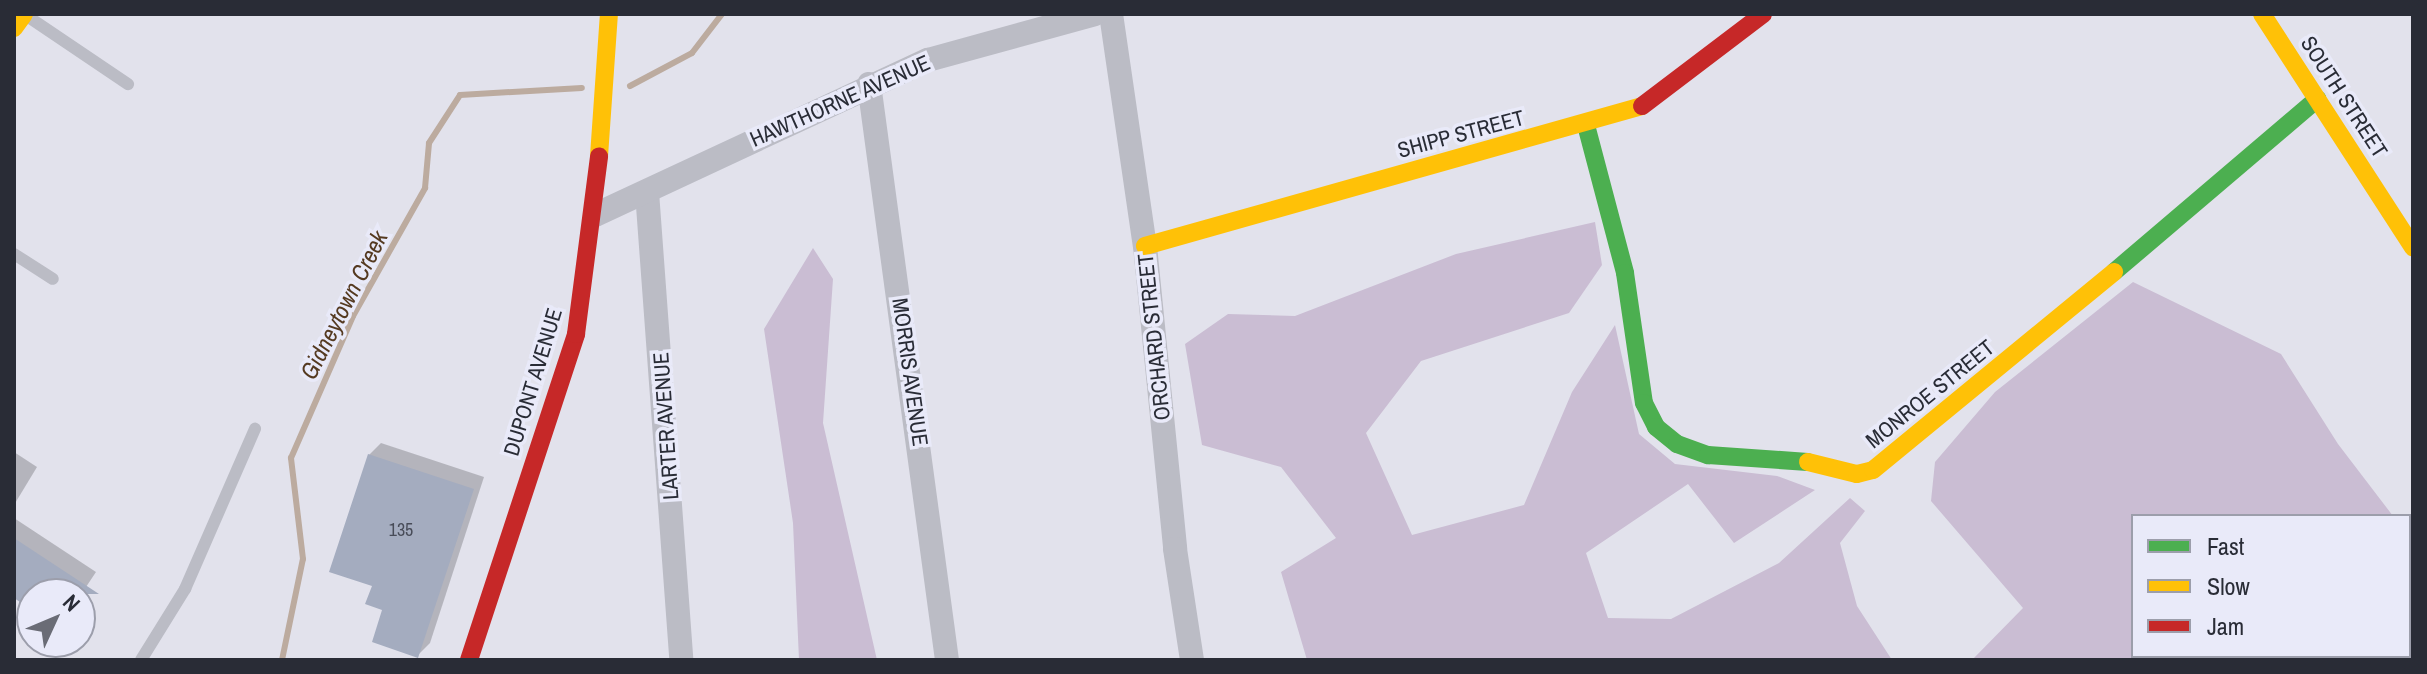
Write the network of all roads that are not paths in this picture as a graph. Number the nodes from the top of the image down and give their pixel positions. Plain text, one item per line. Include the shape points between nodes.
1 (24, 14) edge
2 (609, 14) edge
3 (1095, 14) edge
4 (1111, 14) edge
5 (1763, 14) edge
6 (2262, 14) edge
7 (14, 28) edge
8 (128, 84) dead end
9 (869, 84) junction
10 (2317, 99) junction
11 (1586, 125) junction
12 (647, 192) junction
13 (595, 215) junction
14 (1145, 246) junction
15 (2413, 247) edge
16 (14, 254) edge
17 (53, 279) dead end
18 (255, 429) dead end
19 (141, 660) edge
20 (469, 660) edge
21 (681, 660) edge
22 (947, 660) edge
23 (1192, 660) edge

1 - 7 street
1 - 8 lane
2 - 13 street, DUPONT AVENUE
3 - 9 street, HAWTHORNE AVENUE via 971,45
4 - 14 street, ORCHARD STREET
5 - 11 street, SHIPP STREET via 1663,96
6 - 10 street, SOUTH STREET
9 - 12 street, HAWTHORNE AVENUE
9 - 22 street, MORRIS AVENUE
10 - 11 street, MONROE STREET via 2015,356 1873,470 1857,474 1790,457 1708,455 1677,444 1656,427 1644,403 1625,273
10 - 15 street, SOUTH STREET
11 - 14 street, SHIPP STREET
12 - 13 street, HAWTHORNE AVENUE
12 - 21 street, LARTER AVENUE
13 - 20 street, DUPONT AVENUE via 576,334
14 - 23 street, ORCHARD STREET via 1175,549
16 - 17 lane
18 - 19 lane via 185,589

